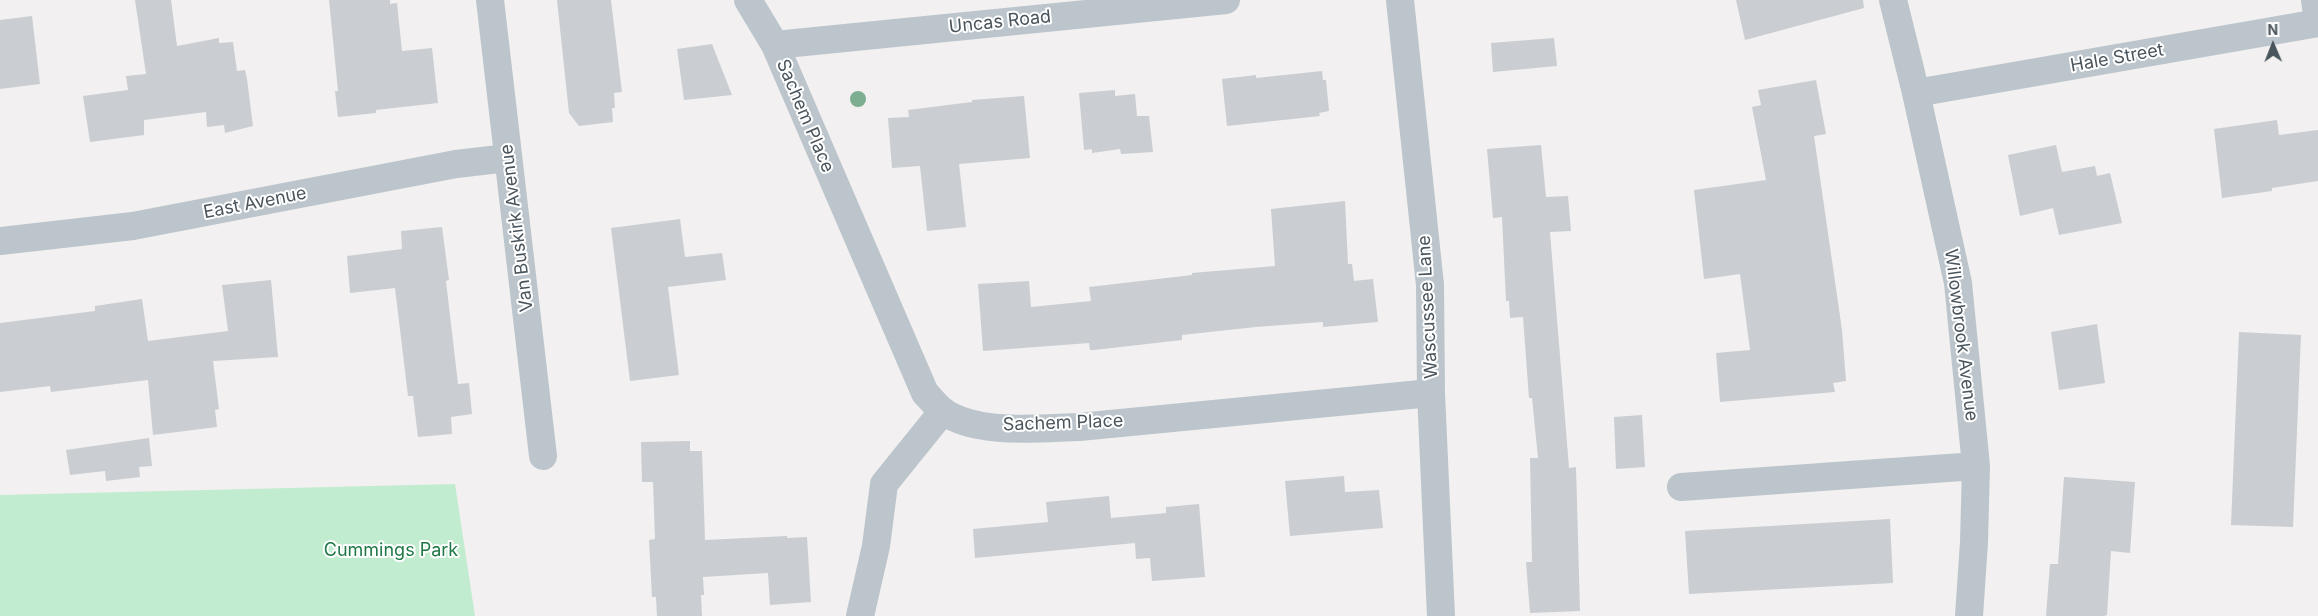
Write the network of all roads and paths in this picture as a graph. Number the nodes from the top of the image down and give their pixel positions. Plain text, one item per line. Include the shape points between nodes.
1 (490, 0) edge
2 (748, 0) edge
3 (1226, 0) edge
4 (1400, 0) edge
5 (1893, 0) edge
6 (2315, 0) edge
7 (2318, 23) edge
8 (775, 45) junction
9 (1916, 93) junction
10 (508, 158) junction
11 (0, 241) edge
12 (1431, 393) junction
13 (943, 412) junction
14 (543, 456) dead end
15 (1976, 466) junction
16 (1682, 488) dead end
17 (860, 616) edge
18 (1441, 616) edge
19 (1969, 616) edge

1 - 10 street, Van Buskirk Avenue
2 - 8 street, Sachem Place
3 - 8 street, Uncas Road
4 - 12 street, Wascussee Lane via 1430,285
5 - 9 street, Willowbrook Avenue
6 - 7 street
7 - 9 street, Hale Street
8 - 13 street, Sachem Place via 925,393
9 - 15 street, Willowbrook Avenue via 1958,283
10 - 11 street, East Avenue via 456,164 133,226
10 - 14 street, Van Buskirk Avenue
12 - 13 street, Sachem Place via 1080,426 1023,428 968,424
12 - 18 street, Wascussee Lane
13 - 17 street via 884,484 876,546
15 - 16 street
15 - 19 street, Willowbrook Avenue

